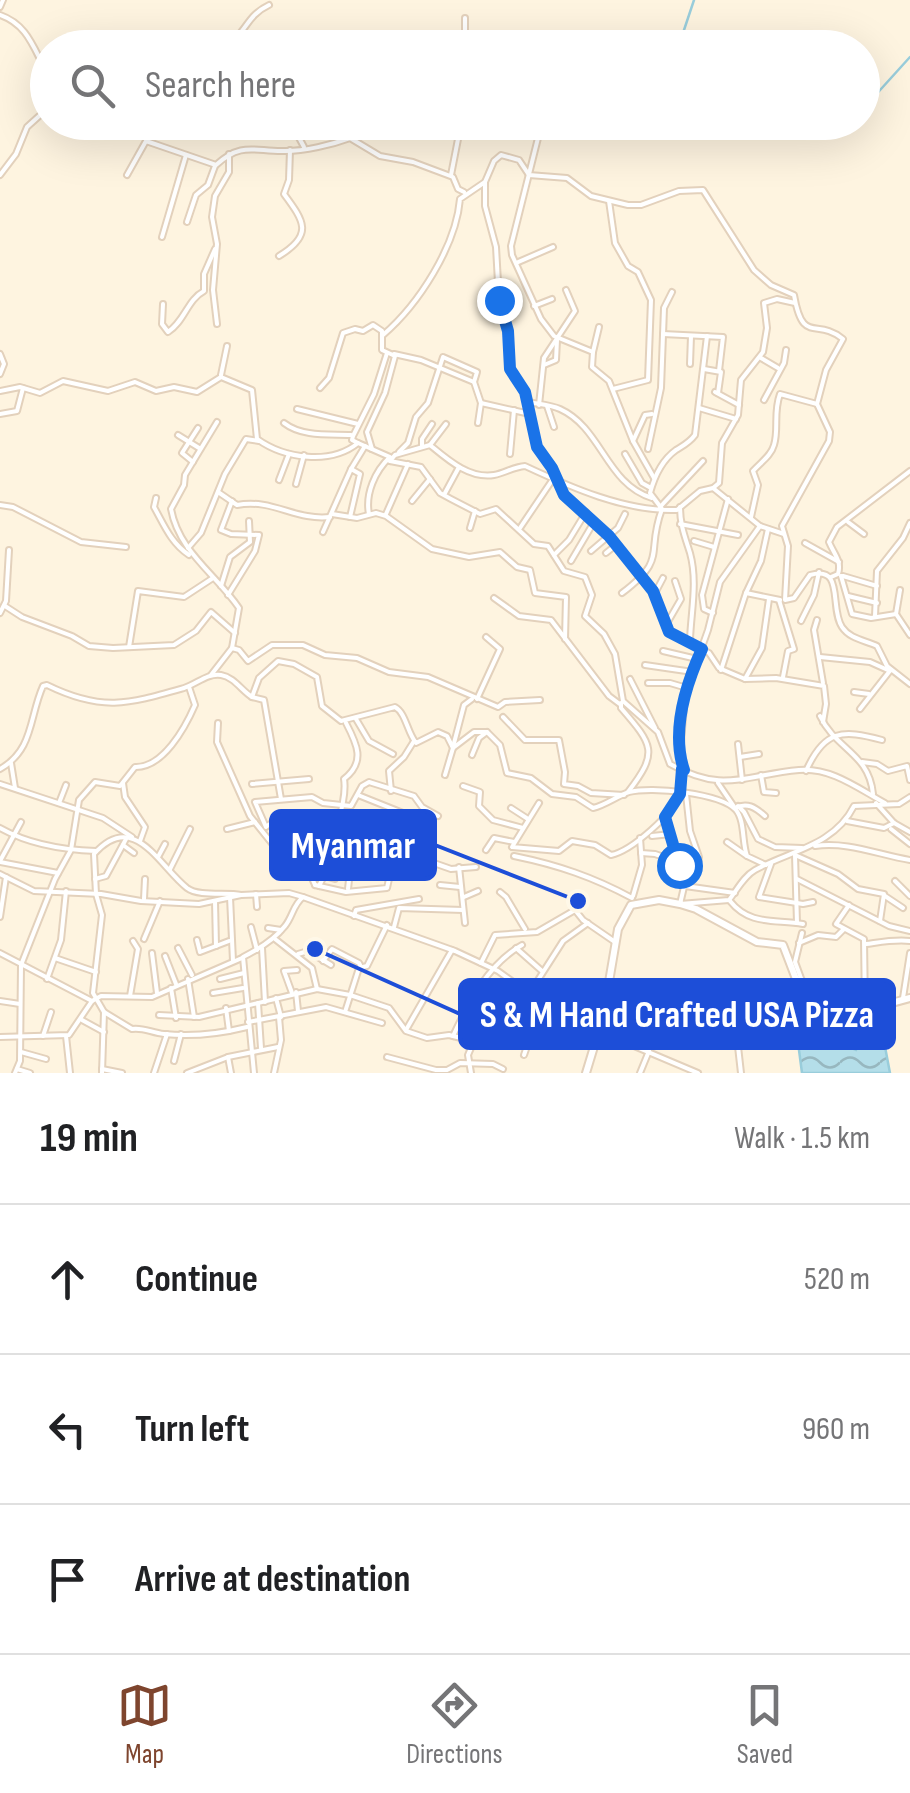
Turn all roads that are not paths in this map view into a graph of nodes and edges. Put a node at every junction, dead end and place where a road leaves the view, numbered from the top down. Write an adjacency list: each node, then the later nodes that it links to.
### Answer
1 (3, 0): 3 (street)
2 (269, 4): 6 (street)
3 (0, 7)
4 (0, 15): 8 (street)
5 (465, 18): 7 (street)
6 (245, 30)
7 (465, 30)
8 (30, 41)
9 (30, 123): 20 (street)
10 (300, 140): 15 (street)
11 (340, 140): 15 (street)
12 (353, 140): 23 (street)
13 (458, 140): 23 (street)
14 (538, 140): 22 (street)
15 (304, 147): 16 (street)
16 (290, 150): 17 (street); 31 (street)
17 (230, 152): 19 (street); 29 (street)
18 (186, 154): 19 (street); 21 (street); 28 (street)
19 (216, 165): 27 (street)
20 (0, 174)
21 (127, 174)
22 (531, 175): 24 (street); 26 (street); 32 (street)
23 (450, 176): 25 (street)
24 (484, 182): 25 (street); 71 (street)
25 (468, 191): 43 (street)
26 (609, 201): 36 (street); 39 (street)
27 (187, 222)
28 (162, 237)
29 (217, 244): 38 (street); 41 (street)
30 (553, 247): 32 (street)
31 (280, 256)
32 (516, 263): 40 (street)
33 (566, 290): 47 (street)
34 (672, 292): 37 (street)
35 (552, 300): 40 (street)
36 (652, 300): 37 (street); 66 (street)
37 (668, 300): 44 (street)
38 (163, 304)
39 (796, 304): 54 (street); 74 (street)
40 (534, 306): 47 (street)
41 (216, 324)
42 (599, 327): 50 (street)
43 (383, 334): 51 (street); 65 (street)
44 (664, 334): 45 (street); 82 (street)
45 (692, 336): 46 (street); 55 (street)
46 (706, 336): 58 (street); 60 (street)
47 (557, 340): 50 (street); 56 (street); 56 (street)
48 (227, 346): 62 (street)
49 (786, 350): 59 (street)
50 (593, 352): 66 (street)
51 (387, 353): 53 (street); 87 (street)
52 (0, 354): 61 (street)
53 (394, 354): 57 (street); 102 (street)
54 (760, 358): 59 (street); 75 (street)
55 (690, 364)
56 (543, 365): 73 (street)
57 (440, 368): 63 (street); 63 (street); 108 (street)
58 (704, 369): 60 (street); 77 (street)
59 (780, 370): 68 (street)
60 (719, 371): 75 (street)
61 (0, 374)
62 (221, 377): 64 (street); 95 (street)
63 (474, 382): 72 (street)
64 (23, 388): 67 (street); 80 (street)
65 (320, 388)
66 (613, 389): 96 (street)
67 (0, 391)
68 (768, 393): 69 (street); 70 (street)
69 (764, 400)
70 (777, 400): 74 (street); 139 (street)
71 (528, 402): 73 (street); 81 (street)
72 (481, 403): 79 (street); 85 (street)
73 (539, 404): 76 (street)
74 (816, 404): 153 (street)
75 (739, 405): 83 (street)
76 (547, 406): 91 (street); 126 (street)
77 (699, 408): 83 (street); 116 (street)
78 (297, 409): 87 (street)
79 (514, 410): 81 (street); 105 (street)
80 (0, 414)
81 (530, 414): 119 (street)
82 (654, 415): 96 (street); 103 (street)
83 (736, 419): 122 (street)
84 (217, 422): 101 (street)
85 (478, 422)
86 (284, 423): 93 (street)
87 (358, 424): 93 (street)
88 (432, 424): 99 (street)
89 (446, 424): 100 (street)
90 (198, 428): 94 (street)
91 (554, 428)
92 (178, 434): 94 (street)
93 (353, 436): 97 (street)
94 (189, 440): 101 (street); 110 (street)
95 (259, 441): 104 (street); 123 (street)
96 (634, 441): 116 (street)
97 (358, 443): 98 (street); 107 (street)
98 (365, 446): 102 (street); 113 (street)
99 (422, 446): 100 (street); 108 (street)
100 (430, 446): 112 (street)
101 (201, 449): 110 (street)
102 (372, 449): 108 (street)
103 (648, 449)
104 (289, 454): 107 (street); 118 (street)
105 (510, 454)
106 (625, 454): 121 (street)
107 (304, 455): 120 (street)
108 (393, 456): 111 (street); 135 (street)
109 (703, 461): 131 (street)
110 (193, 462): 162 (street)
111 (408, 464): 115 (street); 138 (street)
112 (459, 466): 117 (street); 124 (street)
113 (350, 470): 137 (street); 140 (street)
114 (910, 471): 143 (street)
115 (430, 478): 124 (street); 129 (street)
116 (654, 478): 121 (street)
117 (553, 479): 119 (street); 148 (street)
118 (279, 480)
119 (559, 482): 131 (street); 134 (street)
120 (296, 484)
121 (651, 488): 126 (street)
122 (713, 488): 127 (street); 132 (street)
123 (218, 492): 128 (street); 162 (street)
124 (444, 495): 133 (street)
125 (156, 498): 167 (street)
126 (652, 498): 131 (street)
127 (728, 499): 139 (street); 150 (street)
128 (232, 501): 137 (street); 152 (street)
129 (412, 502)
130 (0, 505): 161 (street)
131 (661, 508): 132 (street); 176 (street)
132 (680, 508): 145 (street)
133 (474, 511): 147 (street); 148 (street)
134 (586, 512): 142 (street); 168 (street)
135 (368, 514): 138 (street); 140 (street)
136 (625, 514): 156 (street)
137 (331, 516): 140 (street); 151 (street)
138 (386, 516): 201 (street)
139 (751, 517): 146 (street)
140 (350, 518)
141 (249, 521): 152 (street)
142 (595, 521): 156 (street); 169 (street)
143 (848, 521): 154 (street); 170 (street)
144 (910, 522): 155 (street)
145 (680, 524): 150 (street); 202 (street)
146 (760, 526): 149 (street); 192 (street)
147 (470, 528)
148 (520, 528): 168 (street)
149 (768, 529): 153 (street); 182 (street)
150 (720, 530): 157 (street); 163 (street)
151 (324, 532)
152 (251, 533): 178 (street); 183 (street)
153 (785, 534): 188 (street)
154 (864, 534)
155 (907, 535): 179 (street)
156 (609, 536): 160 (street); 165 (street)
157 (738, 536)
158 (694, 541): 163 (street)
159 (805, 544): 170 (street)
160 (616, 545): 166 (street); 176 (street)
161 (126, 547)
162 (188, 548): 167 (street)
163 (716, 548): 192 (street)
164 (9, 550): 190 (street)
165 (591, 550)
166 (606, 553)
167 (192, 555): 174 (street)
168 (554, 555): 227 (street)
169 (571, 561)
170 (839, 562): 172 (street)
171 (818, 572): 173 (street); 188 (street); 196 (street)
172 (840, 575): 173 (street); 179 (street); 185 (street)
173 (831, 577): 211 (street)
174 (213, 578): 178 (street); 203 (street)
175 (663, 578): 184 (street)
176 (641, 579): 181 (street); 184 (street)
177 (674, 581): 197 (street)
178 (221, 586): 183 (street)
179 (877, 586): 189 (street)
180 (900, 590): 193 (street)
181 (622, 593)
182 (746, 594): 187 (street); 210 (street)
183 (228, 595): 198 (street)
184 (654, 595): 197 (street)
185 (848, 596): 189 (street); 194 (street)
186 (494, 598): 201 (street)
187 (769, 599): 188 (street); 215 (street)
188 (782, 600): 216 (street)
189 (877, 602): 194 (street)
190 (5, 606): 191 (street); 203 (street)
191 (0, 613)
192 (713, 613): 205 (street)
193 (896, 614): 194 (street); 199 (street)
194 (875, 618)
195 (817, 620): 207 (street)
196 (801, 621)
197 (666, 625): 202 (street)
198 (235, 633): 203 (street); 204 (street)
199 (910, 634)
200 (486, 637): 225 (street)
201 (565, 639): 227 (street)
202 (690, 641): 205 (street)
203 (130, 647)
204 (232, 648): 213 (street); 225 (street)
205 (702, 649): 208 (street); 210 (street)
206 (664, 650): 208 (street)
207 (820, 657): 211 (street); 220 (street)
208 (697, 659): 212 (street)
209 (645, 665): 212 (street)
210 (721, 670): 215 (street)
211 (891, 670): 218 (street); 223 (street)
212 (692, 672): 221 (street)
213 (212, 675): 219 (street); 224 (street)
214 (630, 679): 234 (street)
215 (745, 679): 216 (street)
216 (782, 679): 220 (street)
217 (648, 683): 221 (street)
218 (910, 684)
219 (189, 686): 244 (street); 256 (street)
220 (824, 686): 235 (street)
221 (686, 688): 247 (street)
222 (854, 692): 223 (street)
223 (870, 694): 228 (street)
224 (252, 697): 231 (street); 255 (street)
225 (475, 699): 226 (street); 239 (street)
226 (540, 700)
227 (622, 703): 234 (street); 267 (street)
228 (860, 709)
229 (503, 716): 262 (street)
230 (356, 719): 231 (street); 237 (street); 240 (street)
231 (346, 722): 279 (street)
232 (218, 723): 292 (street)
233 (487, 732): 239 (street); 242 (street); 263 (street)
234 (658, 732): 247 (street)
235 (830, 736): 236 (street); 245 (street); 248 (street)
236 (882, 740)
237 (414, 741): 239 (street); 265 (street)
238 (738, 744): 243 (street)
239 (453, 748): 249 (street)
240 (392, 754)
241 (758, 754): 243 (street)
242 (472, 755)
243 (740, 757): 253 (street)
244 (11, 762): 246 (street); 264 (street)
245 (862, 762): 254 (street); 271 (street)
246 (0, 769)
247 (683, 769): 257 (street); 268 (street)
248 (806, 771): 250 (street); 271 (street)
249 (444, 775)
250 (762, 775): 253 (street); 266 (street)
251 (309, 779): 255 (street)
252 (546, 779): 263 (street)
253 (742, 780): 257 (street)
254 (910, 780)
255 (280, 781): 259 (street); 273 (street)
256 (123, 783): 281 (street); 305 (street)
257 (718, 783): 280 (street)
258 (0, 784): 264 (street)
259 (252, 784)
260 (66, 785): 274 (street)
261 (463, 786): 296 (street)
262 (575, 786): 267 (street); 270 (street)
263 (545, 787): 270 (street)
264 (16, 790): 274 (street)
265 (391, 791): 269 (street); 286 (street)
266 (776, 793)
267 (626, 794): 268 (street); 270 (street)
268 (683, 794): 280 (street); 288 (street); 335 (street)
269 (358, 796): 279 (street); 284 (street)
270 (572, 796)
271 (874, 797): 276 (street); 277 (street)
272 (910, 797): 278 (street)
273 (282, 799): 279 (street); 295 (street)
274 (59, 803): 281 (street)
275 (540, 803): 289 (street)
276 (877, 804): 277 (street); 290 (street); 293 (street)
277 (885, 804): 278 (street)
278 (899, 804): 283 (street)
279 (340, 807): 285 (street)
280 (736, 807): 287 (street); 311 (street); 322 (street)
281 (76, 808): 305 (street); 313 (street)
282 (511, 808): 289 (street)
283 (910, 810)
284 (408, 815)
285 (339, 816): 295 (street); 314 (street)
286 (438, 816)
287 (765, 816)
288 (665, 817): 301 (street); 304 (street)
289 (529, 819): 296 (street)
290 (845, 821): 293 (street); 311 (street)
291 (21, 822): 302 (street)
292 (255, 822): 295 (street); 298 (street)
293 (892, 826): 300 (street); 310 (street)
294 (0, 828): 302 (street)
295 (264, 828): 314 (street)
296 (523, 828): 307 (street)
297 (190, 829): 333 (street)
298 (226, 829)
299 (352, 831): 338 (street)
300 (910, 832)
301 (671, 834): 303 (street); 328 (street)
302 (12, 835): 313 (street); 326 (street)
303 (652, 836)
304 (640, 838): 307 (street); 319 (street)
305 (138, 840): 306 (street); 323 (street)
306 (125, 842): 316 (street); 317 (street); 341 (street)
307 (514, 842): 315 (street)
308 (726, 842): 322 (street)
309 (165, 844): 323 (street)
310 (910, 844)
311 (809, 847): 320 (street); 325 (street)
312 (362, 849): 324 (street)
313 (71, 850): 316 (street); 336 (street)
314 (310, 850): 344 (street)
315 (486, 850)
316 (97, 851): 341 (street)
317 (134, 852)
318 (385, 852): 324 (street)
319 (641, 853): 328 (street); 366 (street)
320 (795, 855): 329 (street); 340 (street); 357 (street)
321 (514, 856): 366 (street)
322 (747, 856): 329 (street)
323 (158, 857): 333 (street)
324 (363, 857): 349 (street)
325 (910, 860)
326 (0, 861): 336 (street)
327 (431, 862): 331 (street)
328 (678, 862): 335 (street)
329 (769, 865): 352 (street); 367 (street)
330 (342, 866): 338 (street)
331 (460, 867): 332 (street); 346 (street)
332 (476, 867)
333 (170, 869): 354 (street)
334 (391, 870): 349 (street)
335 (686, 872): 345 (street)
336 (58, 874): 347 (street)
337 (3, 876): 347 (street); 375 (street)
338 (325, 876): 344 (street)
339 (145, 879): 363 (street)
340 (797, 879): 367 (street); 370 (street)
341 (95, 880): 353 (street)
342 (895, 881): 358 (street)
343 (440, 884): 346 (street)
344 (317, 885): 349 (street); 359 (street)
345 (685, 886): 352 (street); 369 (street)
346 (460, 887): 361 (street)
347 (52, 891): 348 (street); 413 (street)
348 (66, 891): 353 (street); 409 (street)
349 (348, 891)
350 (478, 891): 361 (street)
351 (500, 892): 386 (street)
352 (734, 892): 362 (street)
353 (96, 894): 363 (street); 418 (street)
354 (241, 894): 355 (street); 356 (street)
355 (256, 894): 359 (street); 371 (street)
356 (230, 896): 365 (street); 392 (street)
357 (885, 896): 372 (street); 376 (street)
358 (910, 896)
359 (304, 897): 374 (street); 383 (street)
360 (419, 898): 374 (street)
361 (462, 898): 373 (street)
362 (729, 900): 367 (street); 369 (street)
363 (144, 901): 364 (street)
364 (160, 901): 365 (street); 389 (street)
365 (215, 901): 398 (street)
366 (631, 902): 369 (street); 394 (street)
367 (796, 902): 368 (street)
368 (813, 902)
369 (680, 904): 424 (street)
370 (848, 905): 376 (street); 384 (street)
371 (257, 907)
372 (903, 908)
373 (464, 910): 377 (street); 382 (street)
374 (354, 916): 379 (street)
375 (0, 917)
376 (880, 921): 385 (street)
377 (465, 923)
378 (588, 923): 386 (street); 394 (street); 419 (street)
379 (387, 925): 382 (street); 415 (street)
380 (252, 927): 401 (street)
381 (268, 928): 383 (street)
382 (394, 928): 402 (street)
383 (281, 930): 388 (street)
384 (844, 930): 395 (street); 397 (street)
385 (910, 930)
386 (526, 932): 412 (street)
387 (802, 933): 395 (street)
388 (273, 938): 401 (street); 406 (street)
389 (144, 939)
390 (197, 940): 398 (street)
391 (134, 941): 437 (street)
392 (230, 941): 398 (street); 410 (street)
393 (910, 941): 397 (street)
394 (616, 942): 432 (street)
395 (799, 942): 424 (street)
396 (522, 945): 400 (street)
397 (864, 945): 446 (street)
398 (216, 946)
399 (178, 948): 421 (street)
400 (516, 948): 417 (street); 419 (street)
401 (260, 949): 408 (street); 442 (street)
402 (452, 950): 412 (street); 462 (street)
403 (910, 953): 439 (street)
404 (0, 954): 413 (street)
405 (152, 954): 435 (street)
406 (298, 954): 411 (street); 429 (street)
407 (164, 956): 426 (street)
408 (243, 957): 410 (street); 420 (street)
409 (54, 958): 418 (street); 422 (street)
410 (232, 961): 421 (street)
411 (324, 961): 414 (street); 415 (street)
412 (481, 963): 417 (street)
413 (20, 965): 422 (street); 443 (street)
414 (331, 965)
415 (361, 967): 436 (street)
416 (296, 970): 430 (street)
417 (494, 970): 428 (street); 471 (street)
418 (96, 972): 440 (street)
419 (543, 972): 434 (street)
420 (244, 973): 423 (street); 427 (street)
421 (190, 978): 426 (street); 452 (street)
422 (47, 979): 440 (street)
423 (220, 979)
424 (803, 983): 446 (street)
425 (663, 984): 473 (street); 479 (street); 507 (street)
426 (173, 986): 435 (street); 454 (street)
427 (244, 988): 433 (street); 444 (street)
428 (520, 988): 434 (street); 458 (street)
429 (317, 989): 430 (street); 436 (street)
430 (294, 992): 438 (street); 447 (street)
431 (582, 992): 432 (street)
432 (608, 992): 465 (street)
433 (212, 993)
434 (530, 993): 461 (street)
435 (157, 994): 437 (street)
436 (350, 994): 450 (street); 462 (street)
437 (130, 996): 440 (street)
438 (276, 998): 442 (street); 453 (street)
439 (906, 998): 446 (street)
440 (94, 1000): 449 (street); 455 (street)
441 (0, 1001): 443 (street)
442 (262, 1002): 444 (street); 456 (street)
443 (20, 1004): 468 (street)
444 (247, 1005): 445 (street); 459 (street)
445 (226, 1008): 452 (street); 463 (street)
446 (866, 1010)
447 (298, 1011): 450 (street); 453 (street)
448 (50, 1012): 469 (street)
449 (104, 1012): 464 (street); 466 (street)
450 (345, 1012): 457 (street)
451 (159, 1015): 454 (street)
452 (194, 1017): 454 (street)
453 (280, 1017): 456 (street); 476 (street)
454 (176, 1018)
455 (82, 1020): 464 (street); 470 (street)
456 (261, 1022): 459 (street); 477 (street)
457 (382, 1023)
458 (494, 1023): 460 (street); 474 (street); 475 (street)
459 (248, 1024): 463 (street); 478 (street)
460 (534, 1026): 461 (street); 481 (street)
461 (576, 1028): 465 (street)
462 (406, 1030): 471 (street)
463 (229, 1031): 467 (street)
464 (104, 1032): 492 (street)
465 (599, 1032): 473 (street); 504 (street)
466 (166, 1034): 467 (street); 496 (street)
467 (181, 1034): 485 (street)
468 (21, 1035): 469 (street); 472 (street); 480 (street)
469 (43, 1036): 470 (street)
470 (66, 1036): 494 (street)
471 (453, 1036): 474 (street)
472 (0, 1037)
473 (615, 1038): 479 (street)
474 (473, 1041): 487 (street)
475 (492, 1042)
476 (278, 1048): 477 (street); 501 (street)
477 (261, 1049): 478 (street)
478 (250, 1050): 482 (street); 500 (street)
479 (647, 1050): 505 (street); 506 (street)
480 (20, 1052): 484 (street); 491 (street)
481 (524, 1055)
482 (228, 1057): 488 (street); 499 (street)
483 (387, 1057): 486 (street)
484 (46, 1059)
485 (174, 1061)
486 (405, 1062): 490 (street); 502 (street)
487 (469, 1064): 489 (street); 490 (street); 503 (street)
488 (202, 1066): 497 (street); 498 (street)
489 (503, 1069)
490 (423, 1070)
491 (16, 1071): 493 (street)
492 (102, 1071): 495 (street)
493 (30, 1073)
494 (70, 1073)
495 (122, 1073)
496 (154, 1073)
497 (187, 1073)
498 (204, 1073)
499 (231, 1073)
500 (254, 1073)
501 (274, 1073)
502 (402, 1073)
503 (471, 1073)
504 (586, 1073)
505 (640, 1073)
506 (698, 1073)
507 (741, 1073)

